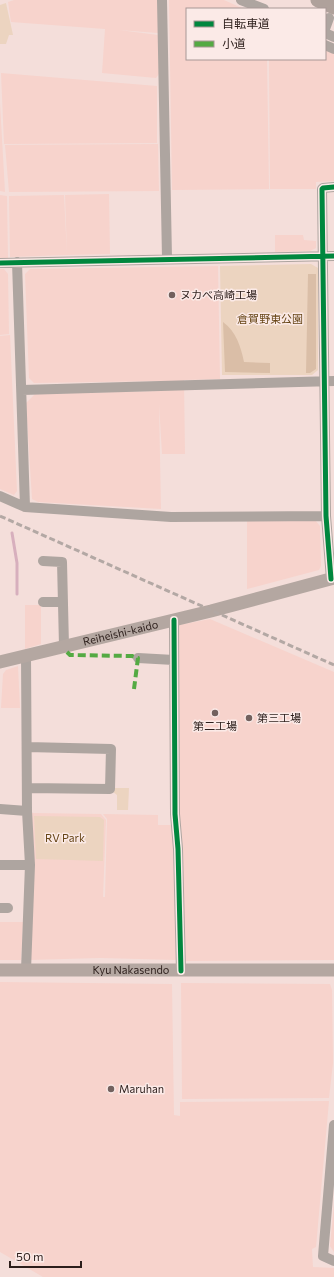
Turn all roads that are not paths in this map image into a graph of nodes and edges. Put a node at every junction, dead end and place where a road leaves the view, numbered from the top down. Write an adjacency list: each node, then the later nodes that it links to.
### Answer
1 (162, 0): 10 (street)
2 (241, 0): 4 (street)
3 (318, 0): 5 (highway)
4 (261, 8)
5 (332, 12): 6 (street)
6 (326, 27)
7 (334, 187): 8 (street)
8 (322, 256): 9 (street); 10 (street); 13 (street)
9 (334, 256)
10 (167, 258): 11 (street)
11 (17, 262): 12 (street); 14 (street)
12 (0, 263)
13 (329, 382): 14 (street); 15 (street)
14 (22, 390): 17 (street)
15 (330, 464): 18 (street)
16 (0, 496): 17 (street)
17 (25, 507): 18 (street)
18 (326, 516): 20 (street)
19 (43, 561): 22 (street)
20 (332, 579): 23 (main road, Reiheishi-kaido)
21 (43, 602): 22 (street)
22 (63, 602): 24 (street)
23 (174, 620): 24 (main road, Reiheishi-kaido); 27 (street)
24 (64, 646): 25 (main road, Reiheishi-kaido)
25 (26, 655): 28 (main road, Reiheishi-kaido); 29 (street)
26 (138, 658): 27 (street)
27 (174, 660): 38 (street)
28 (0, 662)
29 (27, 747): 30 (street); 30 (street)
30 (27, 788): 32 (street)
31 (0, 809): 32 (street)
32 (27, 811): 34 (street)
33 (0, 865): 34 (street)
34 (30, 865): 36 (street)
35 (0, 970): 36 (main road, Kyu Nakasendo)
36 (26, 970): 38 (main road, Kyu Nakasendo)
37 (334, 970): 38 (main road, Kyu Nakasendo)
38 (181, 972)
39 (334, 1126): 40 (street)
40 (332, 1174): 41 (street)
41 (334, 1261)

